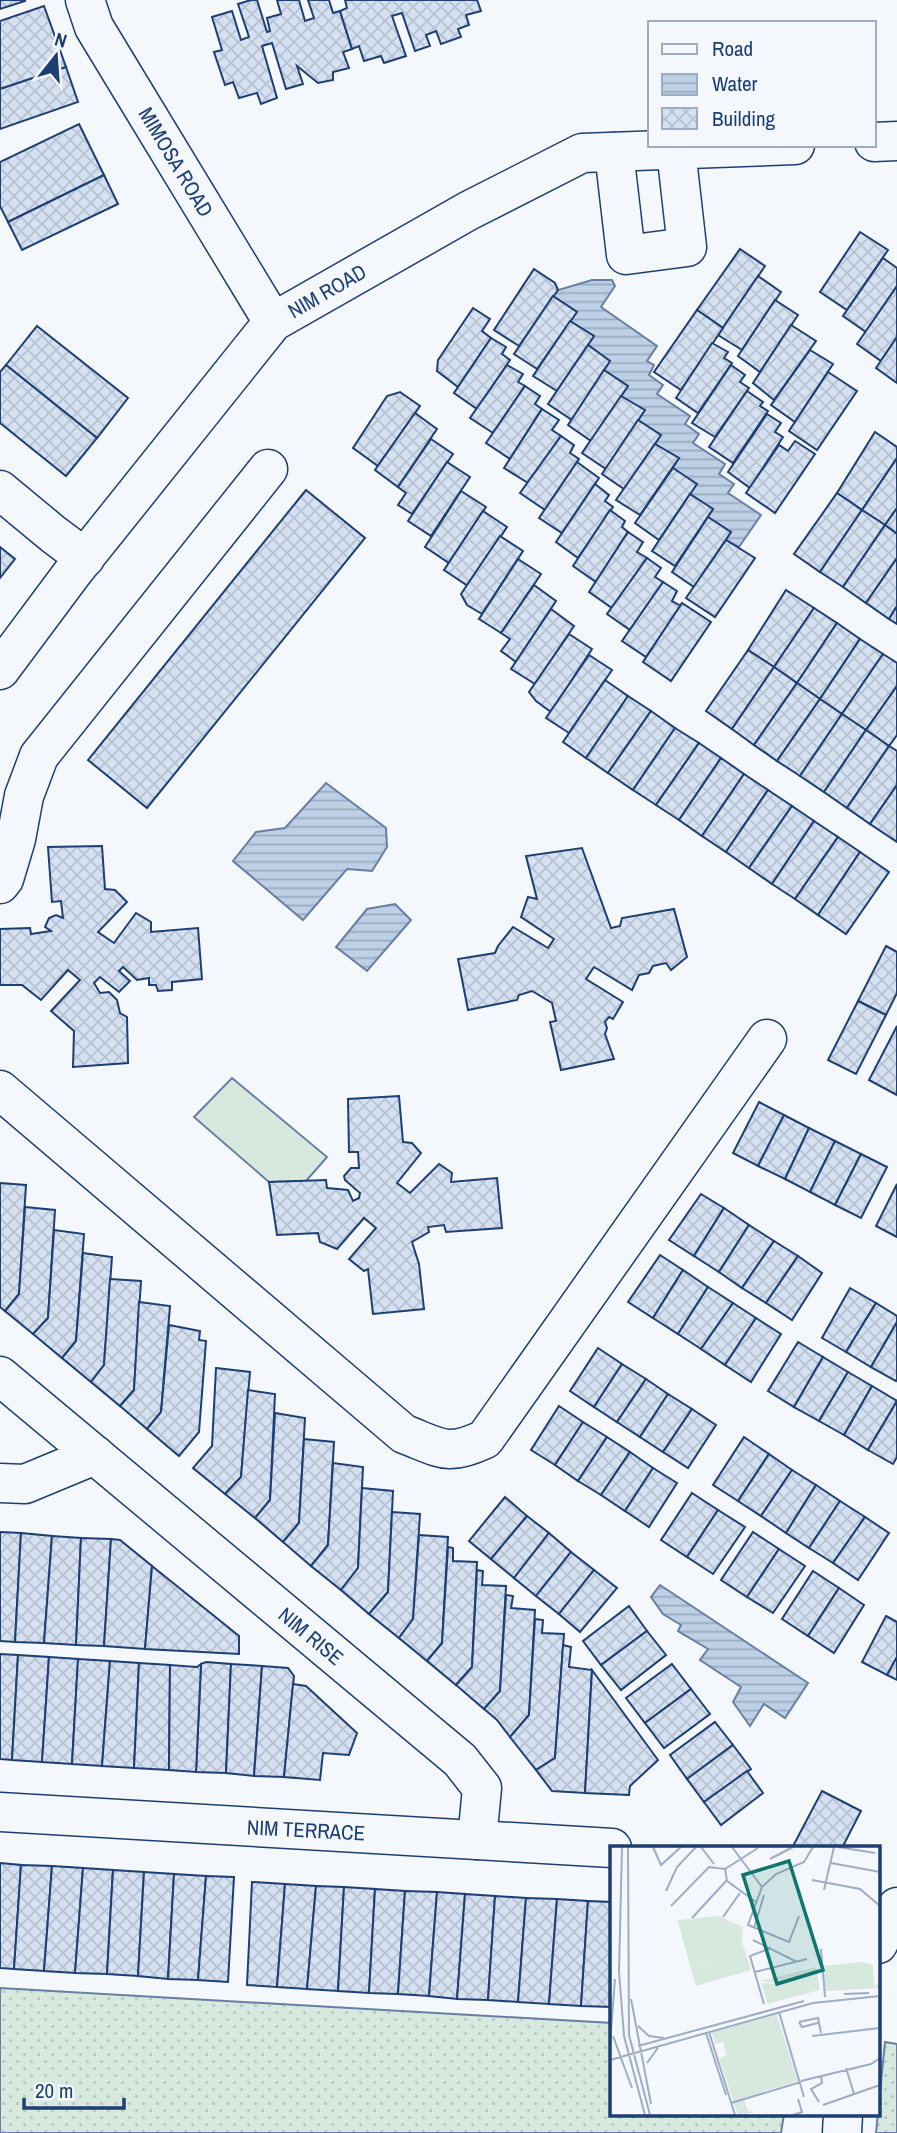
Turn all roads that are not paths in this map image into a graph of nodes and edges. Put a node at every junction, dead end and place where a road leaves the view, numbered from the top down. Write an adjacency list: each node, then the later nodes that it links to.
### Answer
1 (89, 1): 7 (street, MIMOSA ROAD)
2 (897, 141): 3 (street)
3 (876, 142)
4 (747, 147): 5 (street, NIM ROAD)
5 (676, 150): 6 (street, NIM ROAD); 6 (street)
6 (614, 152): 7 (street, NIM ROAD)
7 (273, 322): 10 (street, NIM ROAD)
8 (268, 469): 12 (street)
9 (0, 490): 10 (street)
10 (85, 558): 11 (street, NIM ROAD)
11 (0, 670)
12 (0, 884)
13 (766, 1039): 14 (street)
14 (0, 1090)
15 (0, 1376): 16 (street, NIM RISE)
16 (95, 1455): 17 (street); 19 (street, NIM RISE)
17 (0, 1483)
18 (0, 1812): 19 (street, NIM TERRACE)
19 (477, 1840): 20 (street, NIM TERRACE)
20 (610, 1848)
21 (897, 1907): 22 (street)
22 (880, 1940)

